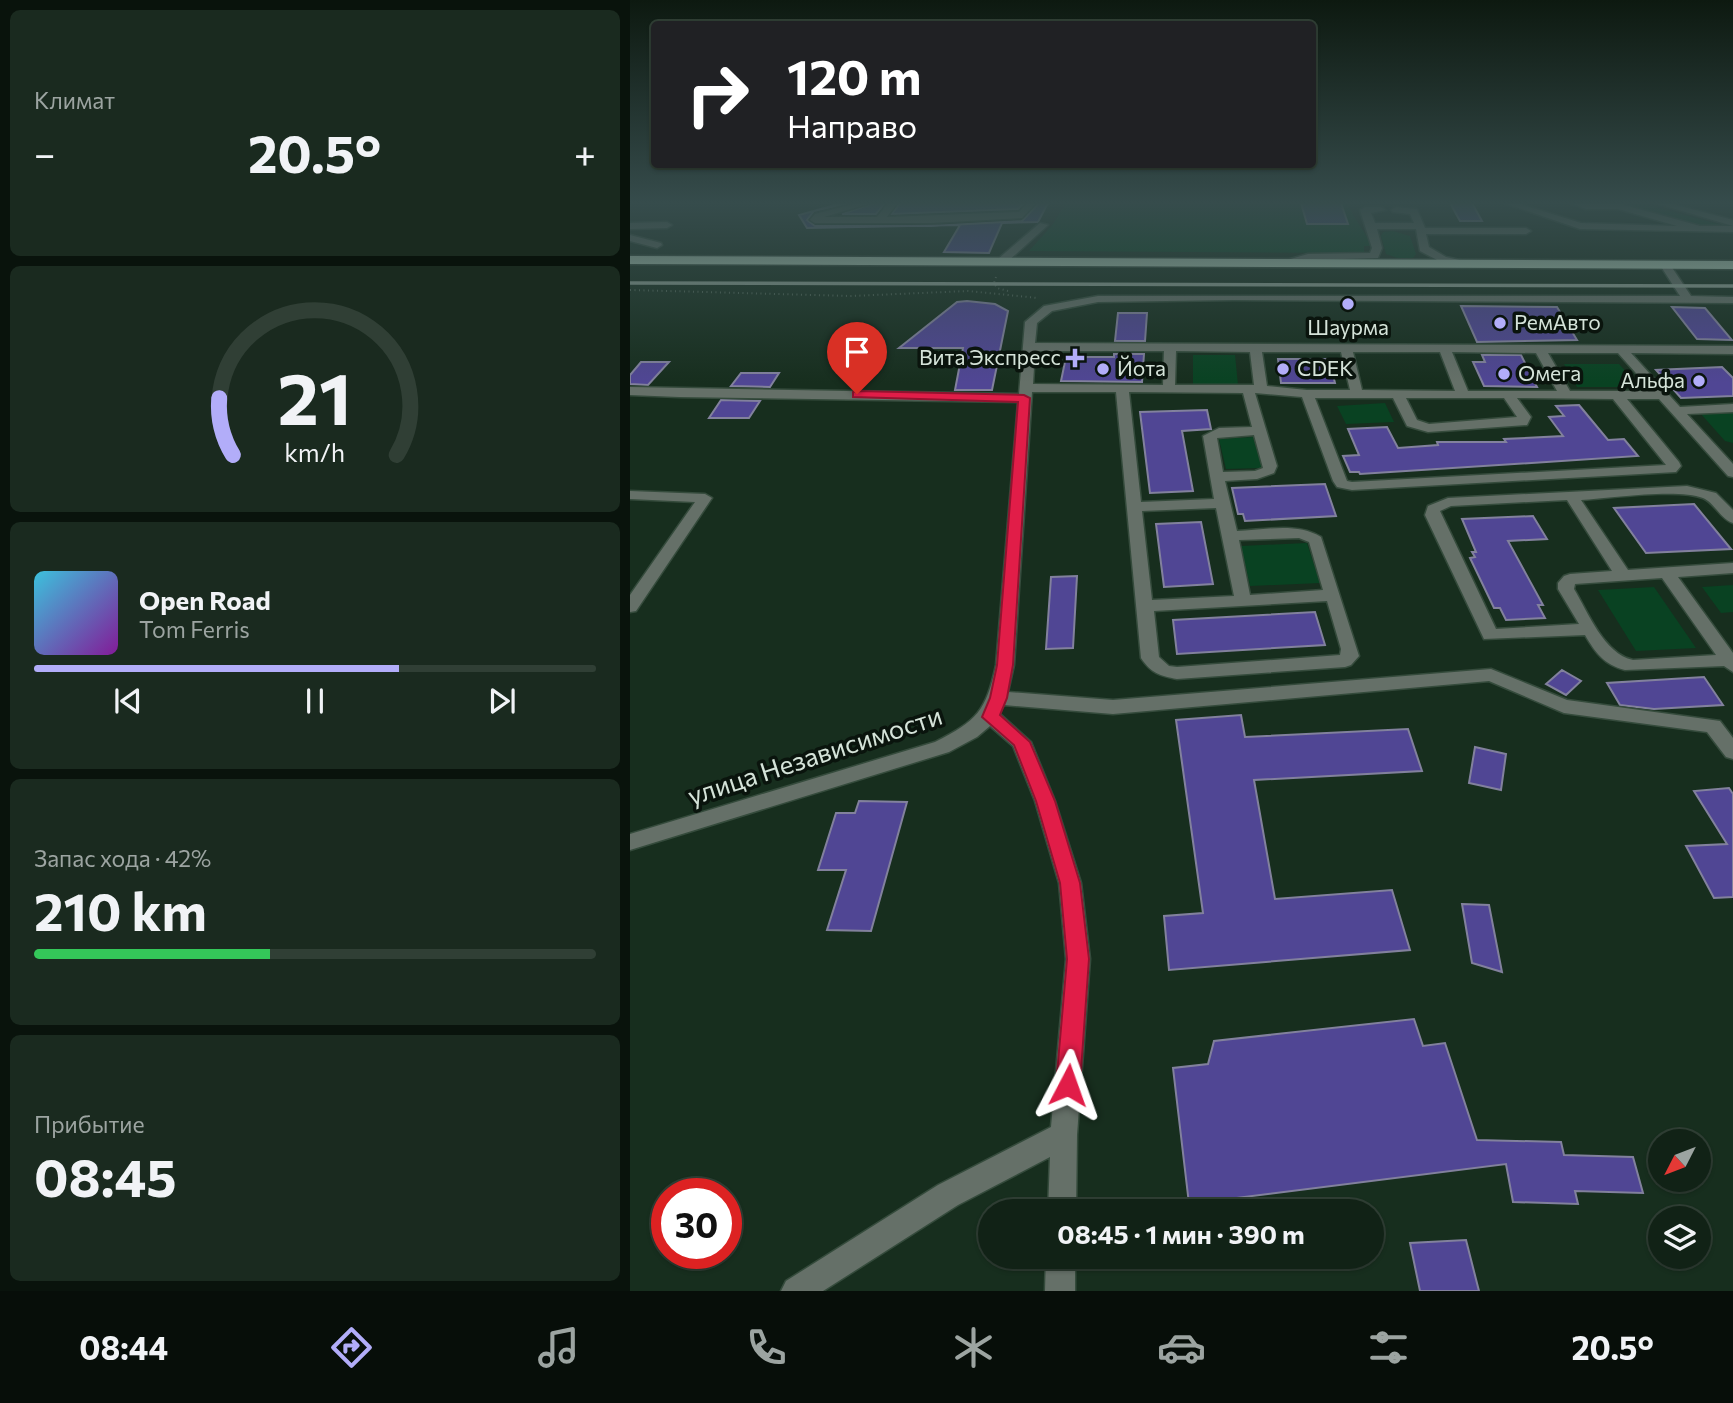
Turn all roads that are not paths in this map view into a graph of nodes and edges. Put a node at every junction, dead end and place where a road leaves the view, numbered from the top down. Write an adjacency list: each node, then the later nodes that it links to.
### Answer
1 (780, 263): 6 (highway)
2 (1004, 263): 6 (street)
3 (1230, 263): 6 (highway)
4 (1470, 263): 7 (highway)
5 (1733, 265): 7 (highway)
6 (999, 268)
7 (1667, 268): 8 (highway); 9 (highway); 10 (street)
8 (630, 269)
9 (1733, 272)
10 (1688, 299): 11 (street); 12 (street)
11 (1733, 300)
12 (1028, 347): 13 (street); 24 (street)
13 (1170, 348): 14 (street); 21 (street)
14 (1256, 348): 15 (street); 22 (street)
15 (1346, 348): 16 (street); 26 (street)
16 (1445, 349): 17 (street); 28 (street)
17 (1540, 349): 18 (street); 30 (street)
18 (1622, 349): 19 (street); 32 (street)
19 (1733, 350)
20 (1122, 388): 21 (street); 24 (street); 43 (street)
21 (1169, 389): 22 (street)
22 (1254, 389): 25 (street); 35 (street)
23 (630, 391): 24 (street)
24 (1025, 393): 55 (street)
25 (1307, 394): 26 (street); 31 (street)
26 (1357, 394): 27 (street)
27 (1397, 394): 28 (street); 29 (street)
28 (1463, 394): 29 (street)
29 (1508, 395): 30 (street)
30 (1566, 395): 31 (street)
31 (1617, 395): 32 (street)
32 (1663, 395): 34 (street)
33 (1733, 408): 34 (street)
34 (1677, 411): 36 (street)
35 (1260, 430): 39 (street); 39 (street)
36 (1717, 455): 37 (street); 38 (street)
37 (1733, 456)
38 (1733, 473)
39 (1217, 477): 42 (street)
40 (630, 495): 52 (street)
41 (1570, 496): 44 (street); 48 (street); 53 (street)
42 (1223, 503): 43 (street); 45 (street)
43 (1135, 508): 51 (street)
44 (1733, 518)
45 (1230, 536): 49 (street); 50 (street)
46 (1733, 568): 47 (street)
47 (1666, 572): 48 (street); 54 (street)
48 (1622, 574): 53 (street)
49 (1333, 595): 50 (street); 51 (street)
50 (1243, 600): 51 (street)
51 (1145, 606)
52 (630, 607)
53 (1590, 629): 54 (street)
54 (1731, 663)
55 (995, 707): 56 (street); 57 (street, улица Независимости); 58 (street)
56 (1733, 752)
57 (630, 842)
58 (1064, 1135): 59 (street); 61 (street)
59 (1062, 1199)
60 (1061, 1269): 62 (street)
61 (796, 1291)
62 (1060, 1291)

